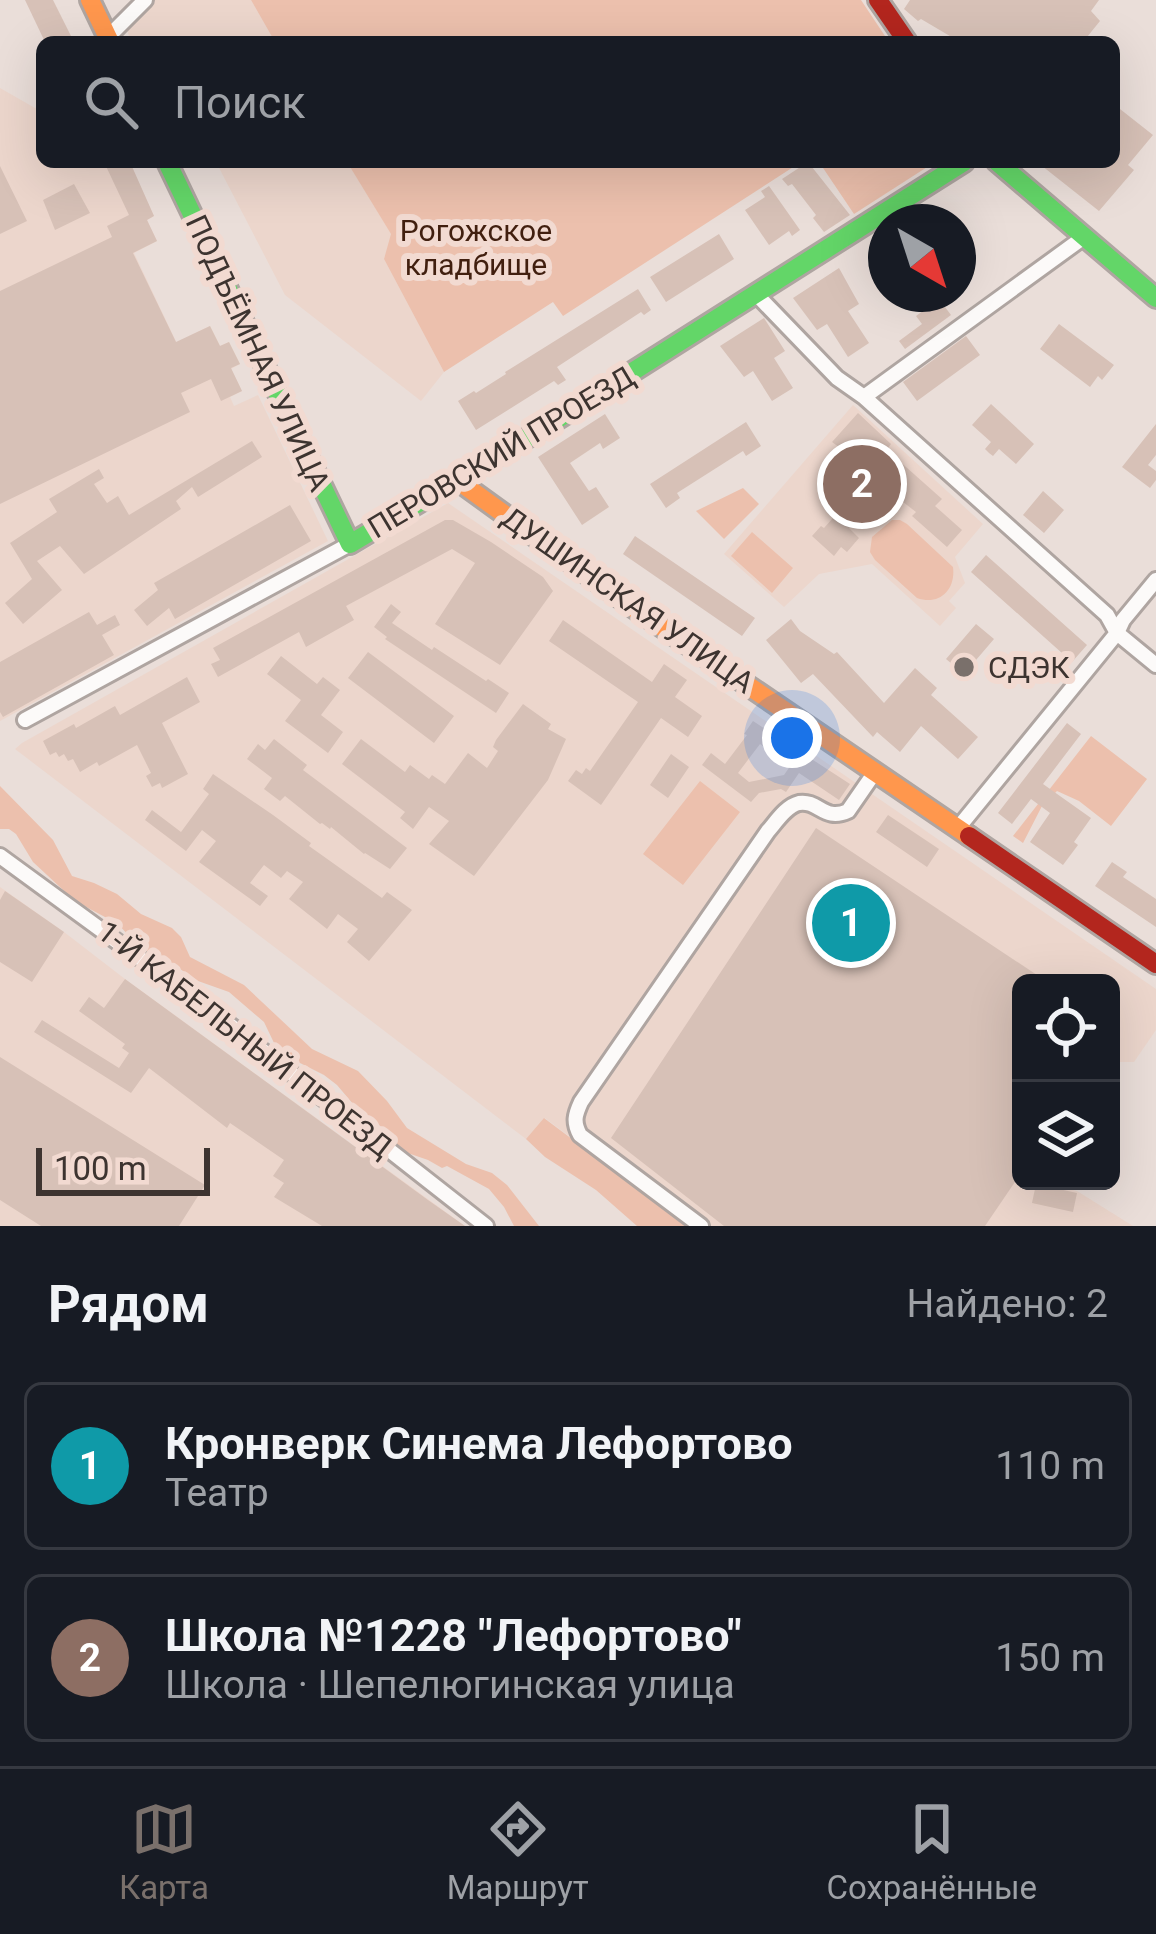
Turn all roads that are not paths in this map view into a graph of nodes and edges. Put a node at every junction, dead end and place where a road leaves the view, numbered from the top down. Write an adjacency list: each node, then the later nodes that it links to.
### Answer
1 (90, 0): 4 (street)
2 (145, 0): 5 (street)
3 (878, 0): 6 (street)
4 (107, 36)
5 (113, 36)
6 (903, 36)
7 (170, 168): 15 (street, ПОДЪЁМНАЯ УЛИЦА)
8 (955, 168): 11 (street, ПЕРОВСКИЙ ПРОЕЗД)
9 (1004, 168): 10 (street)
10 (1084, 237): 12 (street); 13 (street)
11 (756, 294): 13 (street); 14 (street, ПЕРОВСКИЙ ПРОЕЗД)
12 (1156, 298)
13 (863, 397): 17 (street)
14 (457, 480): 15 (street, ПЕРОВСКИЙ ПРОЕЗД); 20 (street, ДУШИНСКАЯ УЛИЦА)
15 (350, 544): 19 (street, ПЕРОВСКИЙ ПРОЕЗД)
16 (1156, 580): 17 (street)
17 (1117, 633): 18 (street); 21 (street)
18 (1156, 665)
19 (25, 720)
20 (875, 772): 21 (street, ДУШИНСКАЯ УЛИЦА); 25 (street)
21 (958, 828): 23 (street, ДУШИНСКАЯ УЛИЦА)
22 (0, 856): 24 (street, 1-Й КАБЕЛЬНЫЙ ПРОЕЗД)
23 (1156, 964)
24 (486, 1226)
25 (701, 1226)

